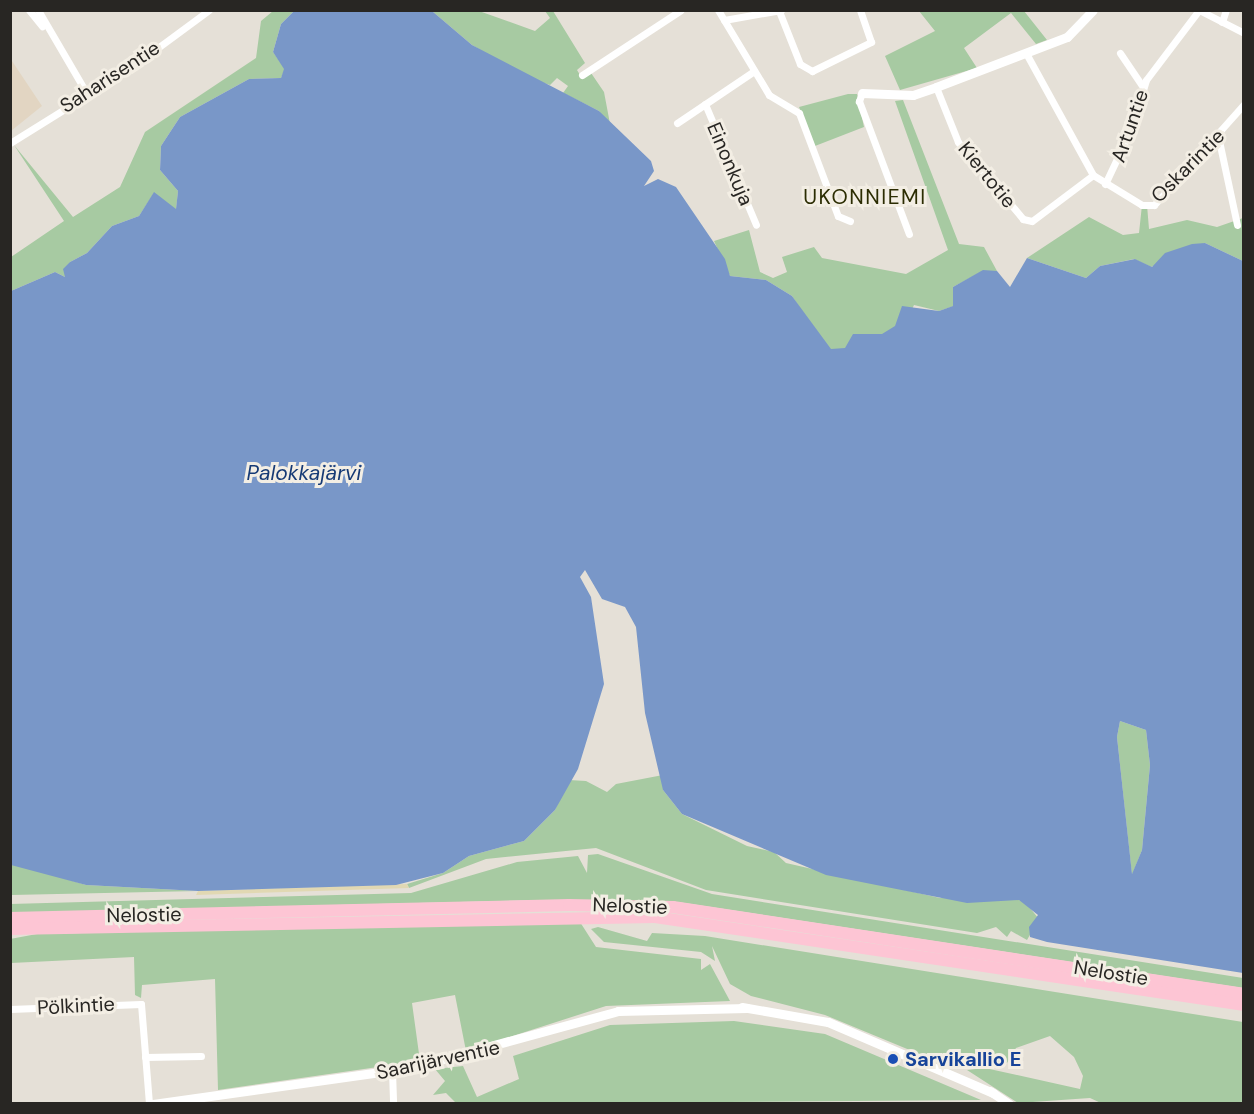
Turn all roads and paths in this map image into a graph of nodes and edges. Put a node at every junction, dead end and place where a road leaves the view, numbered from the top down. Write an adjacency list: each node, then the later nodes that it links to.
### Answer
1 (28, 10): 13 (street)
2 (38, 10): 13 (street)
3 (209, 10): 21 (street, Saharisentie)
4 (681, 10): 18 (street)
5 (718, 10): 11 (street)
6 (860, 10): 10 (street)
7 (1093, 10): 15 (main road)
8 (1199, 10): 12 (street); 20 (street, Artuntie)
9 (1226, 10): 12 (street)
10 (780, 11): 11 (street)
11 (724, 20): 17 (street)
12 (1222, 22): 14 (street)
13 (42, 26): 21 (street)
14 (1244, 33)
15 (1026, 53): 19 (main road); 29 (street)
16 (1120, 53): 20 (street)
17 (754, 71): 23 (street); 31 (street)
18 (582, 75)
19 (936, 87): 22 (main road); 29 (street, Kiertotie)
20 (1143, 87): 30 (street, Artuntie)
21 (86, 92): 28 (street, Saharisentie)
22 (862, 93): 34 (street)
23 (705, 104): 26 (street); 32 (street, Einonkuja)
24 (1244, 104): 25 (street, Oskarintie)
25 (1242, 114): 27 (street, Oskarintie)
26 (677, 123)
27 (1218, 136): 30 (street, Oskarintie); 33 (street)
28 (10, 143)
29 (1093, 175): 30 (street, Oskarintie)
30 (1105, 184)
31 (850, 221)
32 (756, 225)
33 (1238, 225)
34 (909, 234)
35 (10, 918): 37 (highway, Nelostie)
36 (10, 929): 38 (highway, Nelostie)
37 (1244, 994)
38 (1244, 1005)
39 (10, 1009): 41 (street, Pölkintie)
40 (201, 1056): 41 (street)
41 (146, 1057): 43 (street)
42 (392, 1071): 43 (main road, Saarijärventie); 44 (street); 45 (main road, Saarijärventie)
43 (151, 1104)
44 (393, 1104)
45 (1009, 1104)

